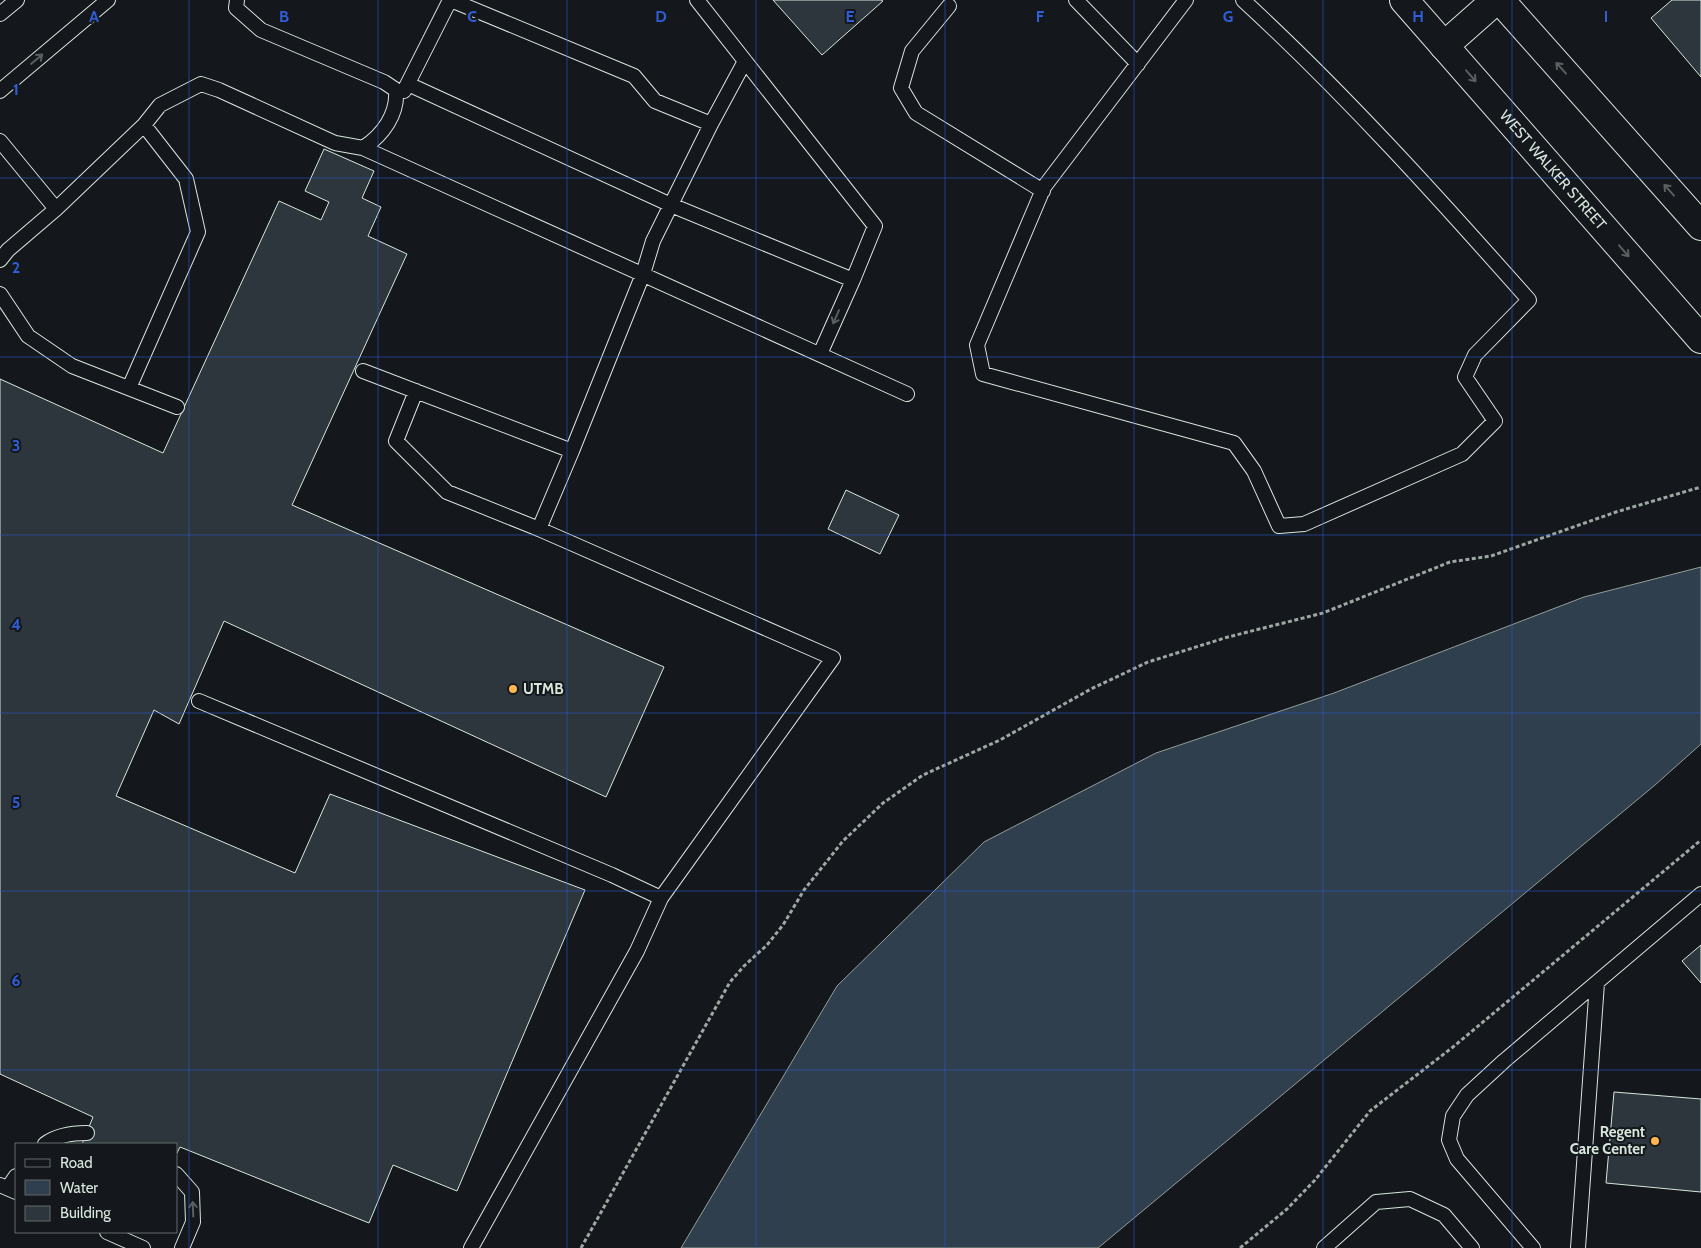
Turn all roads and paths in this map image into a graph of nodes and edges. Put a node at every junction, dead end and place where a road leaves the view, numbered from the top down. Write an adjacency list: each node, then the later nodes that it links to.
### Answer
1 (17, 0): 13 (lane)
2 (108, 0): 18 (lane, one-way to 2)
3 (237, 0): 19 (lane)
4 (450, 0): 17 (lane); 20 (lane)
5 (1076, 0): 16 (lane)
6 (1186, 0): 16 (lane)
7 (1243, 0): 24 (lane)
8 (1404, 0): 14 (street, WEST WALKER STREET)
9 (1496, 0): 14 (street)
10 (1500, 0): 27 (street, one-way to 10)
11 (696, 1): 15 (lane)
12 (949, 6): 24 (lane)
13 (0, 14)
14 (1444, 46): 32 (street, WEST WALKER STREET, one-way to 32)
15 (745, 60): 20 (lane); 30 (lane)
16 (1138, 64): 24 (lane)
17 (408, 84): 19 (lane); 25 (lane)
18 (0, 90)
19 (397, 105): 23 (lane)
20 (711, 124): 25 (lane)
21 (144, 125): 23 (lane); 26 (lane); 35 (lane)
22 (0, 141): 26 (lane)
23 (363, 148): 29 (lane)
24 (1042, 191)
25 (671, 206): 29 (lane); 30 (lane)
26 (56, 209): 28 (lane)
27 (1701, 226)
28 (0, 260)
29 (643, 274): 33 (lane); 39 (lane)
30 (853, 280): 33 (lane, one-way to 33)
31 (0, 294): 35 (lane)
32 (1701, 339)
33 (820, 354): 37 (lane)
34 (363, 371): 36 (lane)
35 (129, 388): 38 (lane)
36 (416, 391): 39 (lane); 41 (lane)
37 (907, 394)
38 (177, 407)
39 (572, 451): 41 (lane)
40 (1701, 487): 56 (path)
41 (539, 529): 45 (lane)
42 (199, 701): 45 (lane)
43 (1701, 840): 57 (path)
44 (1701, 894): 46 (lane)
45 (661, 898): 55 (lane)
46 (1597, 983): 60 (lane); 61 (lane)
47 (87, 1133): 48 (lane)
48 (46, 1143)
49 (178, 1176): 54 (lane, one-way to 49)
50 (15, 1178): 51 (lane)
51 (8, 1188)
52 (108, 1233): 53 (lane)
53 (144, 1248)
54 (182, 1248)
55 (472, 1248)
56 (580, 1248)
57 (1240, 1248)
58 (1324, 1248): 59 (lane)
59 (1472, 1248)
60 (1533, 1248)
61 (1578, 1248)

